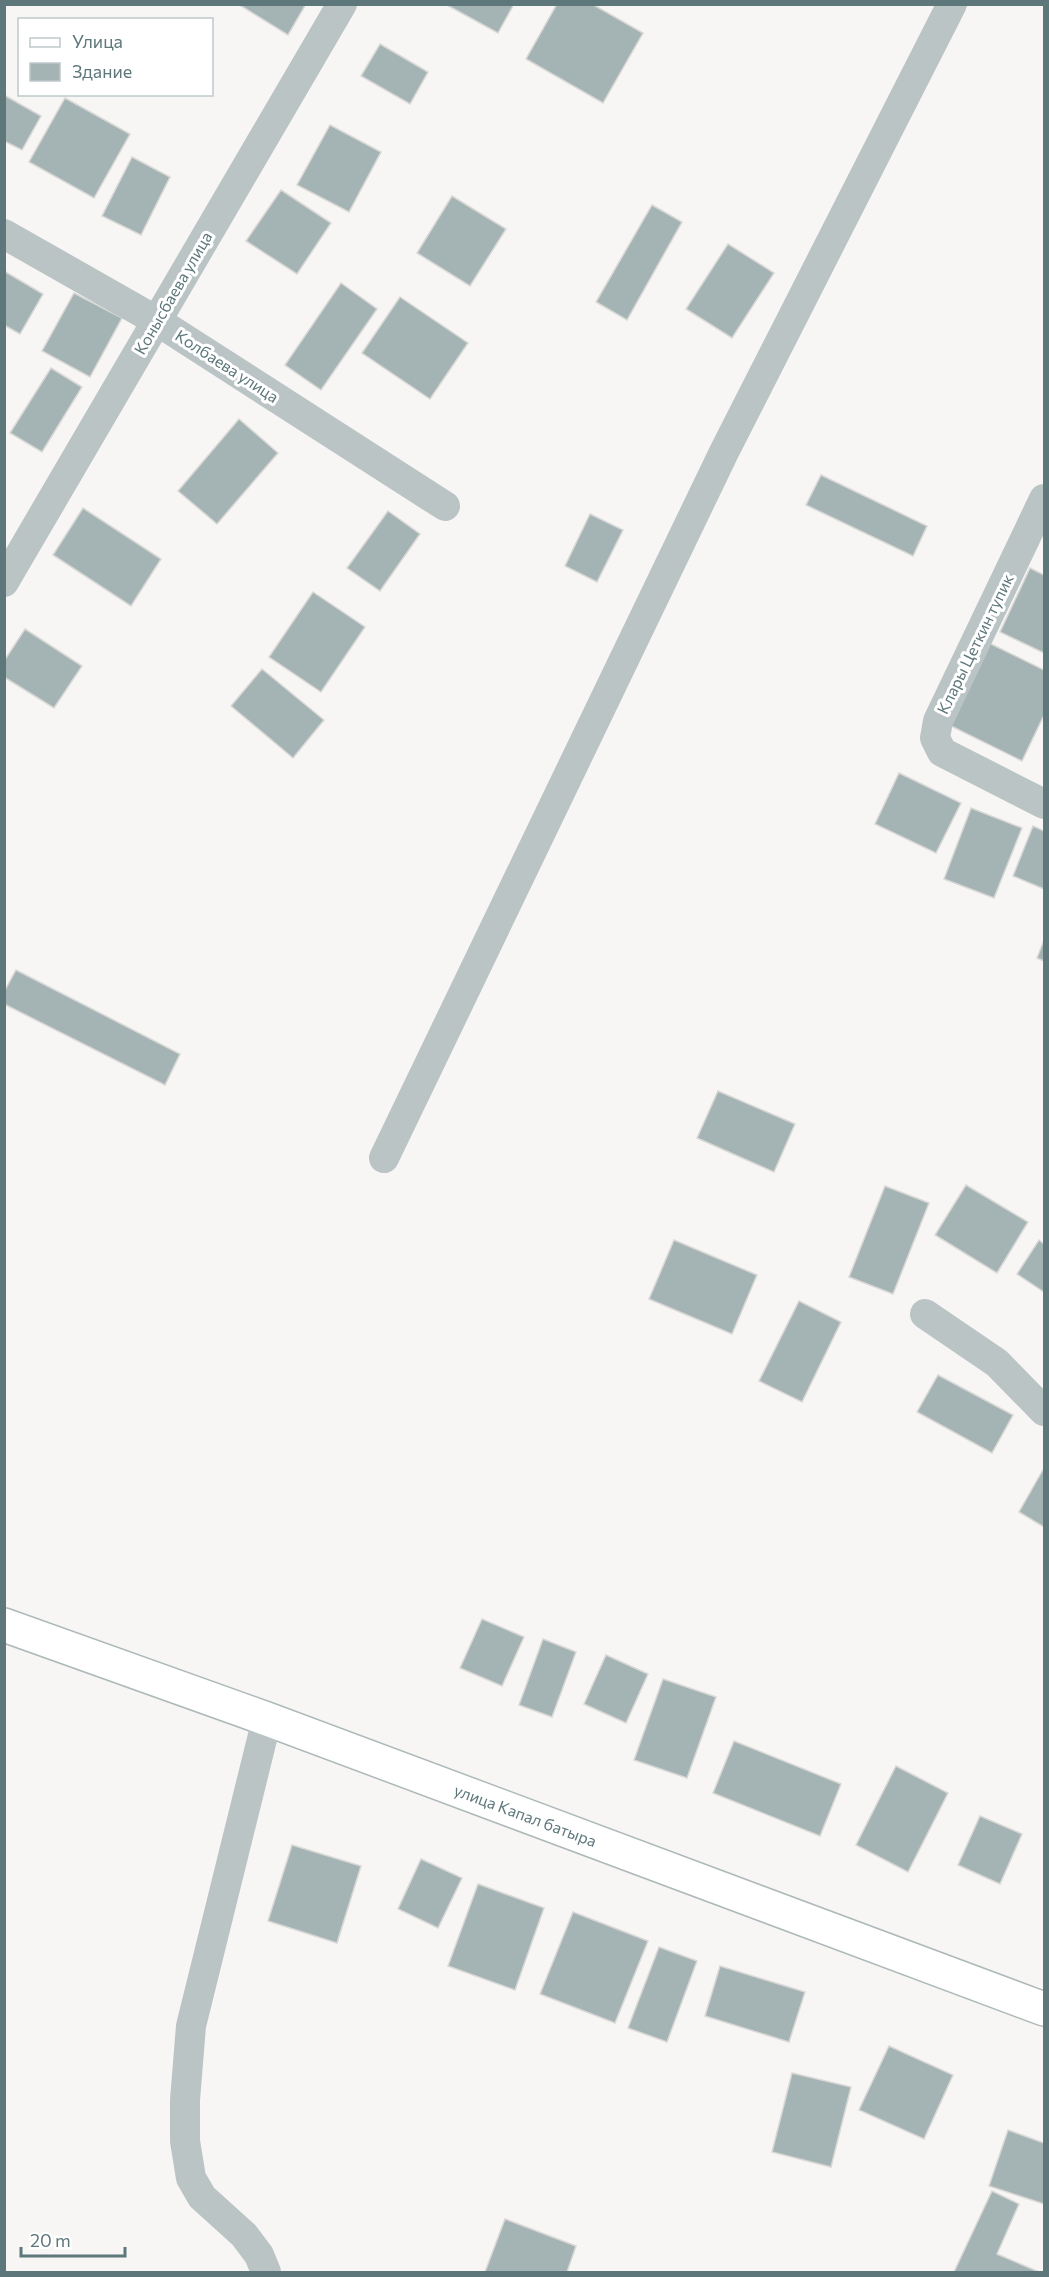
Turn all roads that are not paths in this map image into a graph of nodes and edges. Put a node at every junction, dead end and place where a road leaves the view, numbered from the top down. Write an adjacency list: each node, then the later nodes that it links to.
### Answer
1 (342, 4): 4 (street, Конысбаева улица)
2 (952, 4): 9 (street)
3 (4, 234): 4 (street, Колбаева улица)
4 (157, 321): 6 (street, Колбаева улица); 7 (street, Конысбаева улица)
5 (1044, 499): 8 (street, Клары Цеткин тупик)
6 (446, 506)
7 (4, 582)
8 (1044, 804)
9 (384, 1158)
10 (925, 1314): 11 (street)
11 (1044, 1411)
12 (4, 1625): 13 (main road, улица Капал батыра)
13 (267, 1719): 14 (main road, улица Капал батыра); 15 (street)
14 (1044, 2009)
15 (266, 2272)

